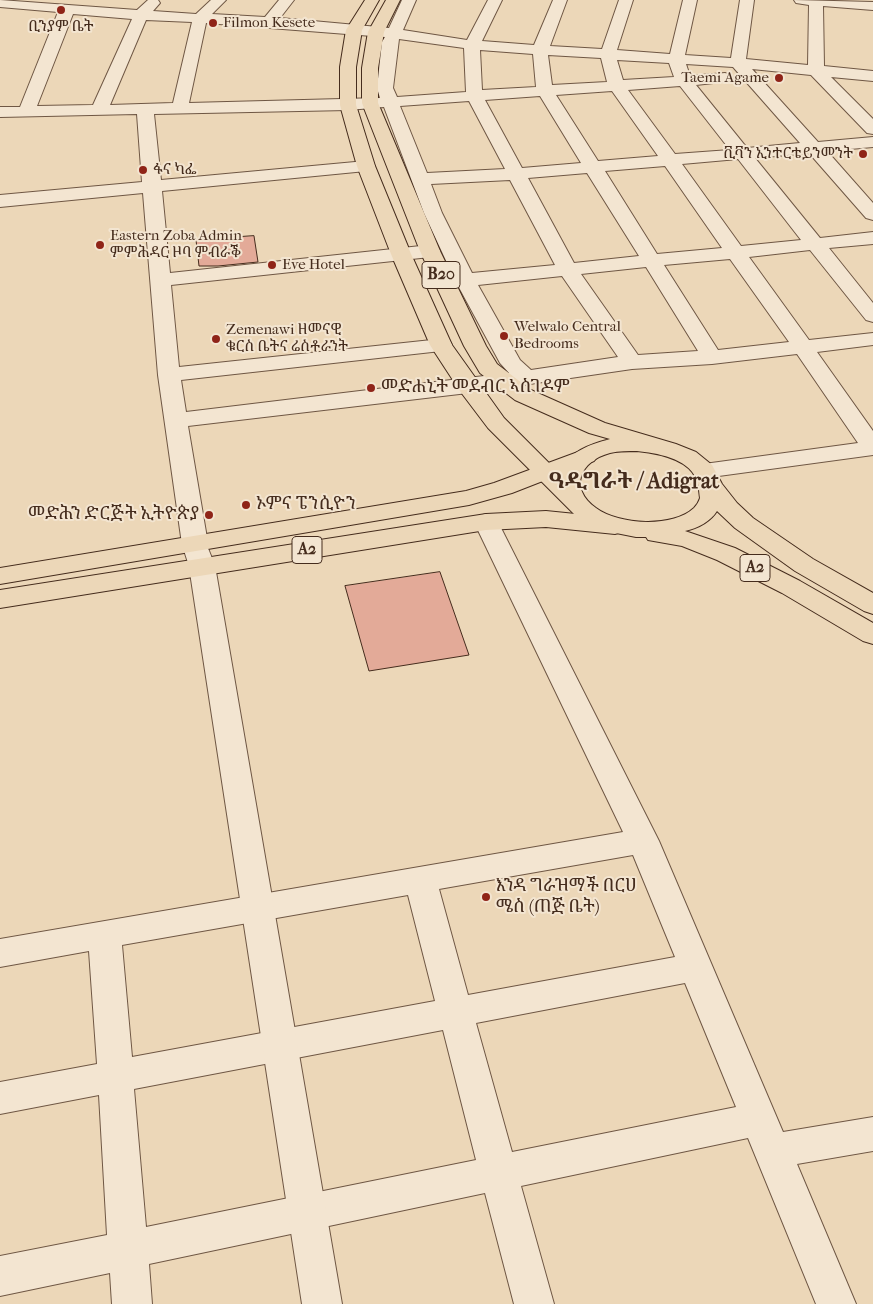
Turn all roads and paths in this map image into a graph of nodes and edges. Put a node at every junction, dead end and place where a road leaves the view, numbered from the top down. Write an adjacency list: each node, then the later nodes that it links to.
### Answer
1 (156, 0): 16 (street)
2 (219, 0): 17 (street)
3 (287, 0): 18 (street)
4 (372, 0): 19 (main road, B20)
5 (393, 0): 20 (main road, B20)
6 (409, 0): 20 (street)
7 (495, 0): 21 (street)
8 (560, 0): 22 (street)
9 (626, 0): 23 (street)
10 (690, 0): 24 (street)
11 (747, 0): 25 (street)
12 (811, 0): 13 (street); 26 (street)
13 (873, 6)
14 (5, 8): 15 (street)
15 (67, 9): 16 (street); 39 (street)
16 (141, 15): 17 (street); 38 (street)
17 (200, 18): 18 (street); 36 (street)
18 (269, 22): 19 (street)
19 (354, 30): 20 (street); 35 (main road, B20)
20 (385, 33): 21 (street); 33 (street); 34 (main road, B20)
21 (472, 45): 22 (street); 32 (street)
22 (540, 50): 23 (street); 31 (street)
23 (608, 55): 24 (street); 30 (street)
24 (676, 60): 25 (street); 29 (street)
25 (738, 64): 26 (street); 27 (street)
26 (816, 71): 27 (street); 28 (street); 41 (street)
27 (750, 76): 29 (street); 43 (street)
28 (873, 76)
29 (684, 81): 30 (street); 44 (street)
30 (616, 86): 31 (street); 45 (street)
31 (545, 91): 32 (street); 47 (street)
32 (474, 96): 33 (street); 48 (street)
33 (390, 102): 34 (street); 49 (street)
34 (370, 103): 35 (street); 55 (main road, B20)
35 (348, 105): 36 (street); 46 (main road, B20)
36 (180, 108): 37 (street)
37 (146, 109): 38 (street); 50 (street)
38 (99, 110): 39 (street)
39 (27, 111): 40 (street)
40 (0, 112)
41 (873, 129)
42 (873, 142): 43 (street)
43 (814, 147): 44 (street); 52 (street)
44 (742, 154): 45 (street); 54 (street)
45 (669, 160): 47 (street); 56 (street)
46 (366, 166): 50 (street); 57 (main road, B20)
47 (592, 167): 48 (street); 58 (street)
48 (516, 174): 49 (street); 59 (street)
49 (422, 179): 61 (street)
50 (151, 186): 51 (street); 60 (street)
51 (0, 201)
52 (873, 214)
53 (873, 238): 54 (street)
54 (815, 244): 56 (street); 62 (street)
55 (430, 251): 57 (street); 69 (main road, B20)
56 (736, 253): 58 (street); 65 (street)
57 (401, 254): 60 (street); 64 (main road, B20)
58 (652, 261): 59 (street); 66 (street)
59 (568, 270): 61 (street); 67 (street)
60 (159, 280): 68 (street)
61 (465, 280): 69 (street)
62 (873, 316)
63 (873, 339): 65 (street)
64 (441, 344): 68 (street); 70 (main road, B20)
65 (804, 347): 66 (street); 73 (street)
66 (712, 357): 67 (street)
67 (632, 362): 69 (street)
68 (169, 375): 71 (street)
69 (515, 379): 70 (street); 72 (main road, B20)
70 (468, 386): 71 (street); 75 (main road, B20)
71 (177, 420): 80 (street)
72 (659, 447): 74 (main road, A2); 76 (main road, A2)
73 (873, 448): 76 (street)
74 (586, 456): 75 (main road, A2); 77 (main road, A2)
75 (545, 472): 77 (main road, B20); 80 (main road, A2)
76 (708, 479): 79 (main road, A2); 83 (main road, A2)
77 (574, 501): 79 (main road, A2)
78 (486, 522): 79 (main road, A2); 80 (main road, A2); 85 (street)
79 (621, 528): 84 (main road, A2)
80 (198, 555): 81 (main road, A2); 82 (main road, A2); 87 (street)
81 (0, 576)
82 (0, 599)
83 (873, 605)
84 (873, 635)
85 (643, 841): 86 (street); 90 (street)
86 (420, 880): 87 (street); 91 (street)
87 (256, 909): 88 (street); 92 (street)
88 (105, 935): 89 (street); 93 (street)
89 (0, 953)
90 (696, 967): 91 (street); 96 (street)
91 (455, 1012): 92 (street); 97 (street)
92 (279, 1046): 93 (street); 98 (street)
93 (115, 1076): 94 (street); 99 (street)
94 (0, 1098)
95 (873, 1134): 96 (street)
96 (766, 1135): 97 (street); 104 (street)
97 (499, 1173): 98 (street); 103 (street)
98 (306, 1213): 99 (street); 102 (street)
99 (128, 1249): 100 (street); 101 (street)
100 (0, 1276)
101 (132, 1304)
102 (322, 1304)
103 (534, 1304)
104 (836, 1304)

